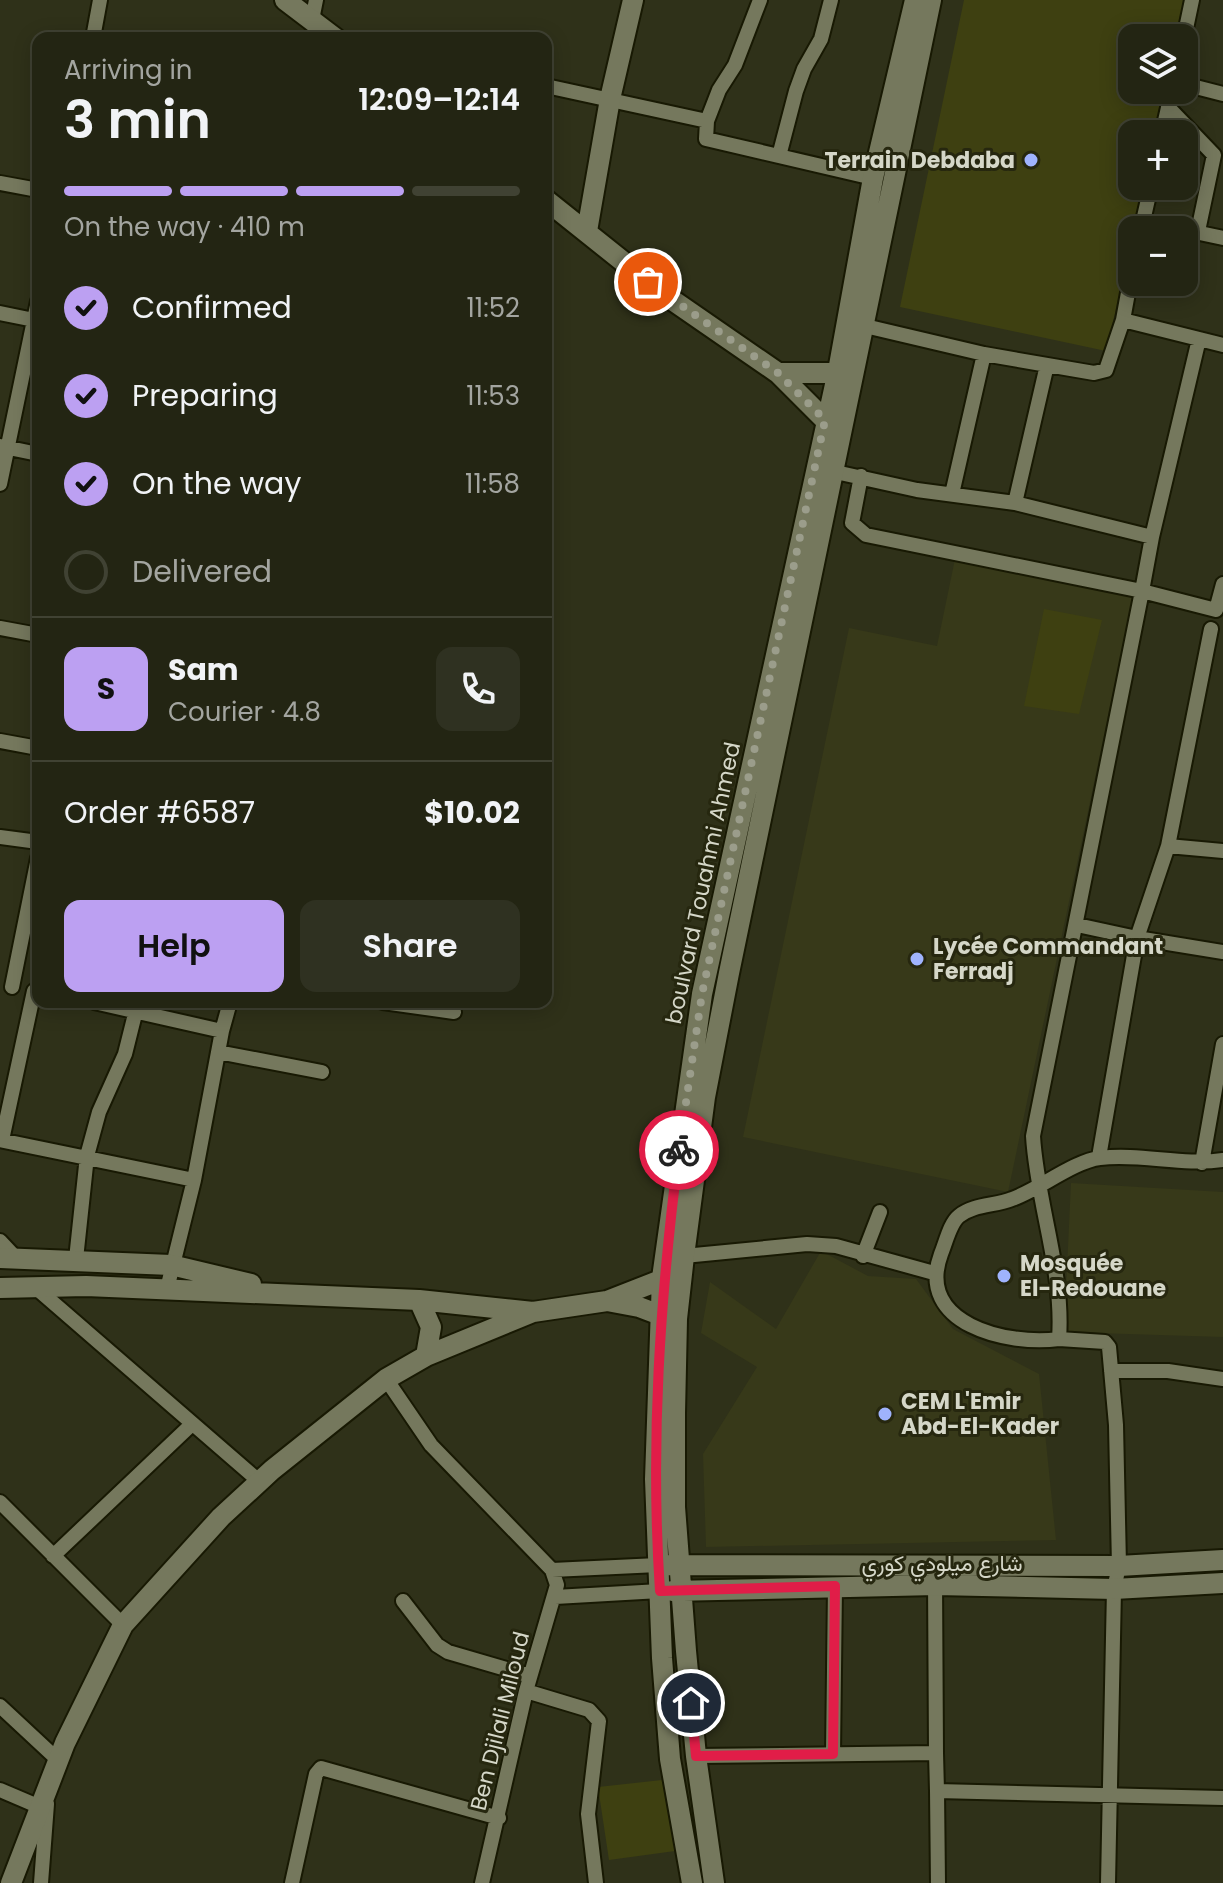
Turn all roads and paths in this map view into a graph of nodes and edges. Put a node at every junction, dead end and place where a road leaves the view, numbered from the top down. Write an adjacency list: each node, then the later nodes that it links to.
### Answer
1 (100, 0): 10 (street)
2 (285, 0): 8 (main road)
3 (633, 0): 15 (main road)
4 (760, 0): 19 (street)
5 (831, 0): 20 (street)
6 (1192, 0): 9 (street)
7 (916, 1): 21 (main road, boulvard Touahmi Ahmed); 32 (main road, boulvard Touahmi Ahmed)
8 (314, 10): 11 (main road)
9 (1187, 24)
10 (94, 32)
11 (330, 32)
12 (552, 87): 15 (street)
13 (1198, 88): 14 (street)
14 (1223, 94)
15 (610, 99): 19 (street); 25 (main road)
16 (1169, 104): 17 (street)
17 (1168, 107): 18 (street); 26 (street)
18 (1165, 120)
19 (707, 121): 20 (street)
20 (779, 156): 21 (street)
21 (873, 178): 38 (main road, boulvard Touahmi Ahmed)
22 (0, 183): 23 (street)
23 (32, 189)
24 (552, 205): 25 (main road)
25 (587, 231): 39 (main road)
26 (1198, 231): 27 (street)
27 (1223, 238)
28 (1127, 296): 31 (street)
29 (0, 313): 30 (street)
30 (32, 320)
31 (1123, 320): 34 (street); 37 (street)
32 (865, 326): 36 (street); 38 (main road, boulvard Touahmi Ahmed)
33 (32, 328): 41 (street)
34 (1199, 339): 35 (street); 48 (street)
35 (1223, 345)
36 (984, 354): 37 (street); 46 (street)
37 (1047, 365): 47 (street)
38 (845, 372): 39 (main road); 40 (main road, boulvard Touahmi Ahmed)
39 (778, 373): 40 (main road)
40 (833, 422): 43 (main road, boulvard Touahmi Ahmed); 61 (main road, boulvard Touahmi Ahmed)
41 (4, 447): 42 (street); 45 (street)
42 (32, 453)
43 (831, 471): 44 (street); 61 (main road, boulvard Touahmi Ahmed)
44 (861, 476): 46 (street); 50 (street)
45 (0, 484)
46 (952, 494): 47 (street)
47 (1015, 503): 48 (street)
48 (1152, 537): 50 (street)
49 (1223, 584): 51 (street)
50 (1142, 591): 51 (street); 63 (street)
51 (1216, 610): 53 (street)
52 (0, 628): 54 (street)
53 (1217, 631): 59 (street)
54 (32, 634)
55 (0, 741): 56 (street)
56 (32, 747)
57 (0, 837): 58 (street)
58 (32, 841)
59 (1168, 846): 60 (street); 64 (street)
60 (1223, 851)
61 (740, 867): 66 (main road, boulvard Touahmi Ahmed); 67 (main road, boulvard Touahmi Ahmed)
62 (32, 909): 68 (street)
63 (1077, 925): 64 (street); 86 (street)
64 (1137, 938): 65 (street); 82 (street)
65 (1223, 952)
66 (708, 969): 67 (main road); 95 (main road, boulvard Touahmi Ahmed)
67 (729, 973): 89 (main road, boulvard Touahmi Ahmed)
68 (6, 986): 69 (street)
69 (32, 990)
70 (32, 1008): 80 (street)
71 (126, 1008): 74 (street)
72 (228, 1008): 76 (street)
73 (426, 1008): 75 (street)
74 (136, 1010): 76 (street); 81 (street)
75 (454, 1012)
76 (222, 1031): 78 (street)
77 (1223, 1044): 84 (street)
78 (218, 1052): 79 (street); 85 (street)
79 (322, 1072)
80 (1, 1140): 81 (street)
81 (87, 1156): 85 (street); 92 (street)
82 (1099, 1157): 84 (street); 86 (street)
83 (1223, 1160): 84 (street)
84 (1202, 1163)
85 (194, 1180): 93 (street)
86 (1037, 1187): 94 (street); 104 (street)
87 (880, 1212): 90 (street)
88 (0, 1241): 91 (street)
89 (684, 1256): 90 (street); 95 (main road, boulvard Touahmi Ahmed)
90 (863, 1256): 94 (street)
91 (8, 1258): 92 (main road)
92 (76, 1259): 93 (main road)
93 (171, 1265): 98 (street); 99 (main road)
94 (934, 1273): 104 (street)
95 (672, 1277): 101 (main road); 103 (main road, boulvard Touahmi Ahmed)
96 (35, 1287): 97 (main road); 98 (main road); 109 (street)
97 (0, 1288)
98 (167, 1289): 99 (main road)
99 (298, 1295): 100 (main road)
100 (419, 1300): 102 (main road); 105 (main road)
101 (607, 1301): 102 (main road); 103 (main road)
102 (533, 1312): 105 (main road)
103 (668, 1317): 115 (main road, boulvard Touahmi Ahmed); 116 (main road, boulvard Touahmi Ahmed)
104 (1059, 1339): 106 (street)
105 (426, 1356): 107 (main road)
106 (1111, 1371): 108 (street); 117 (street)
107 (386, 1379): 110 (main road); 118 (street)
108 (1223, 1379)
109 (191, 1425): 110 (street); 112 (street)
110 (260, 1482): 127 (main road)
111 (0, 1502): 112 (street)
112 (53, 1556): 127 (street)
113 (1223, 1560): 117 (main road, شارع ميلودي كوري)
114 (934, 1564): 116 (main road, شارع ميلودي كوري); 117 (main road, شارع ميلودي كوري); 120 (street)
115 (658, 1565): 116 (main road, شارع ميلودي كوري); 118 (street); 123 (main road, boulvard Touahmi Ahmed)
116 (680, 1566): 124 (main road, boulvard Touahmi Ahmed)
117 (1119, 1566): 122 (street)
118 (552, 1570): 125 (street, Ben Djilali Miloud)
119 (1223, 1583): 122 (main road, شارع ميلودي كوري)
120 (936, 1585): 121 (main road, شارع ميلودي كوري); 122 (main road, شارع ميلودي كوري); 131 (street)
121 (835, 1586): 124 (main road, شارع ميلودي كوري); 132 (street)
122 (1114, 1589): 138 (street)
123 (660, 1591): 124 (main road, شارع ميلودي كوري); 125 (street); 147 (main road, boulvard Touahmi Ahmed)
124 (684, 1591): 133 (main road, boulvard Touahmi Ahmed)
125 (555, 1597): 128 (street, Ben Djilali Miloud)
126 (403, 1601): 128 (street)
127 (123, 1625): 134 (main road)
128 (530, 1676): 129 (street, Ben Djilali Miloud)
129 (526, 1691): 141 (street, Ben Djilali Miloud); 146 (street)
130 (0, 1706): 134 (street)
131 (936, 1753): 132 (street); 137 (street)
132 (833, 1754): 133 (street)
133 (696, 1756): 148 (main road, boulvard Touahmi Ahmed)
134 (58, 1760): 135 (main road)
135 (49, 1783): 140 (main road); 143 (street)
136 (0, 1790): 140 (street)
137 (937, 1791): 138 (street); 149 (street)
138 (1107, 1796): 139 (street); 150 (street)
139 (1223, 1798)
140 (40, 1807): 142 (main road)
141 (499, 1818): 144 (street); 145 (street, Ben Djilali Miloud)
142 (11, 1883)
143 (41, 1883)
144 (292, 1883)
145 (482, 1883)
146 (596, 1883)
147 (692, 1883)
148 (714, 1883)
149 (938, 1883)
150 (1108, 1883)

